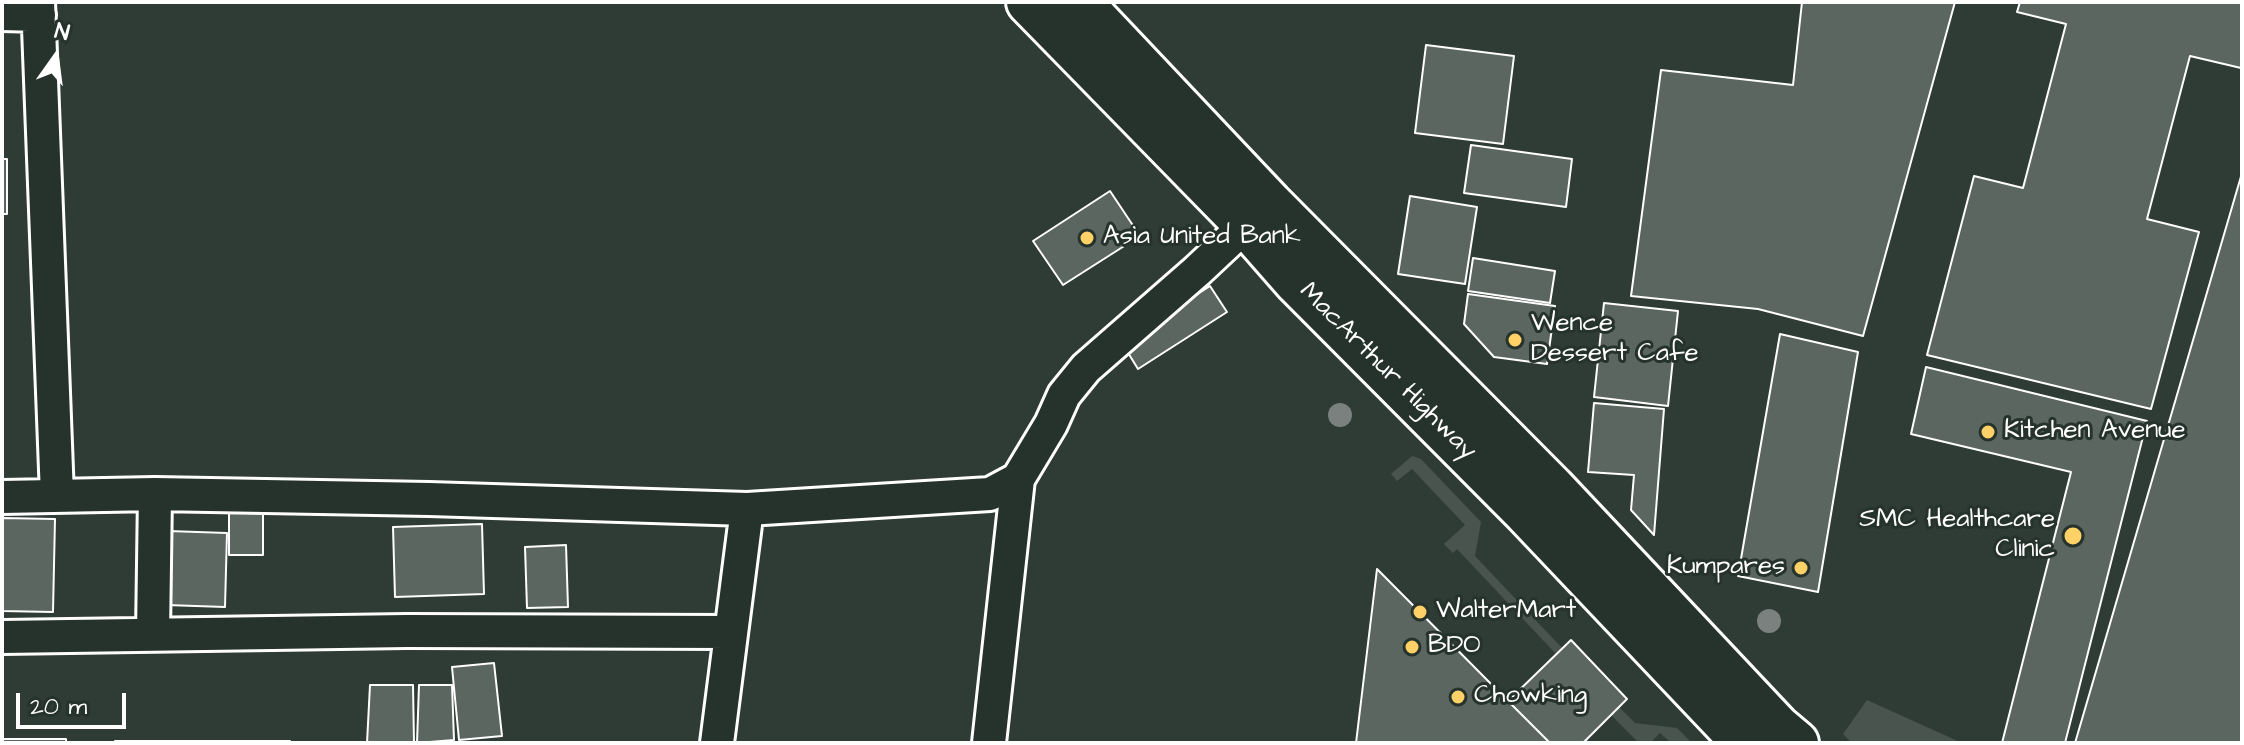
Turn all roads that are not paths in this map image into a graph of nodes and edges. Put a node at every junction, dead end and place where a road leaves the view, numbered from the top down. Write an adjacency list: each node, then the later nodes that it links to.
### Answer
1 (1029, 2): 5 (highway, MacArthur Highway)
2 (1079, 2): 5 (highway, MacArthur Highway)
3 (39, 9): 4 (street); 8 (street)
4 (2, 14)
5 (1258, 214): 6 (street); 16 (highway, MacArthur Highway); 17 (highway, MacArthur Highway)
6 (1018, 479): 10 (street); 15 (street)
7 (155, 494): 8 (street); 10 (street); 12 (street)
8 (57, 496): 9 (street)
9 (2, 497)
10 (747, 509): 11 (street)
11 (731, 632): 12 (street); 14 (street)
12 (153, 634): 13 (street)
13 (2, 637)
14 (717, 743)
15 (989, 743)
16 (1745, 743)
17 (1796, 743)

